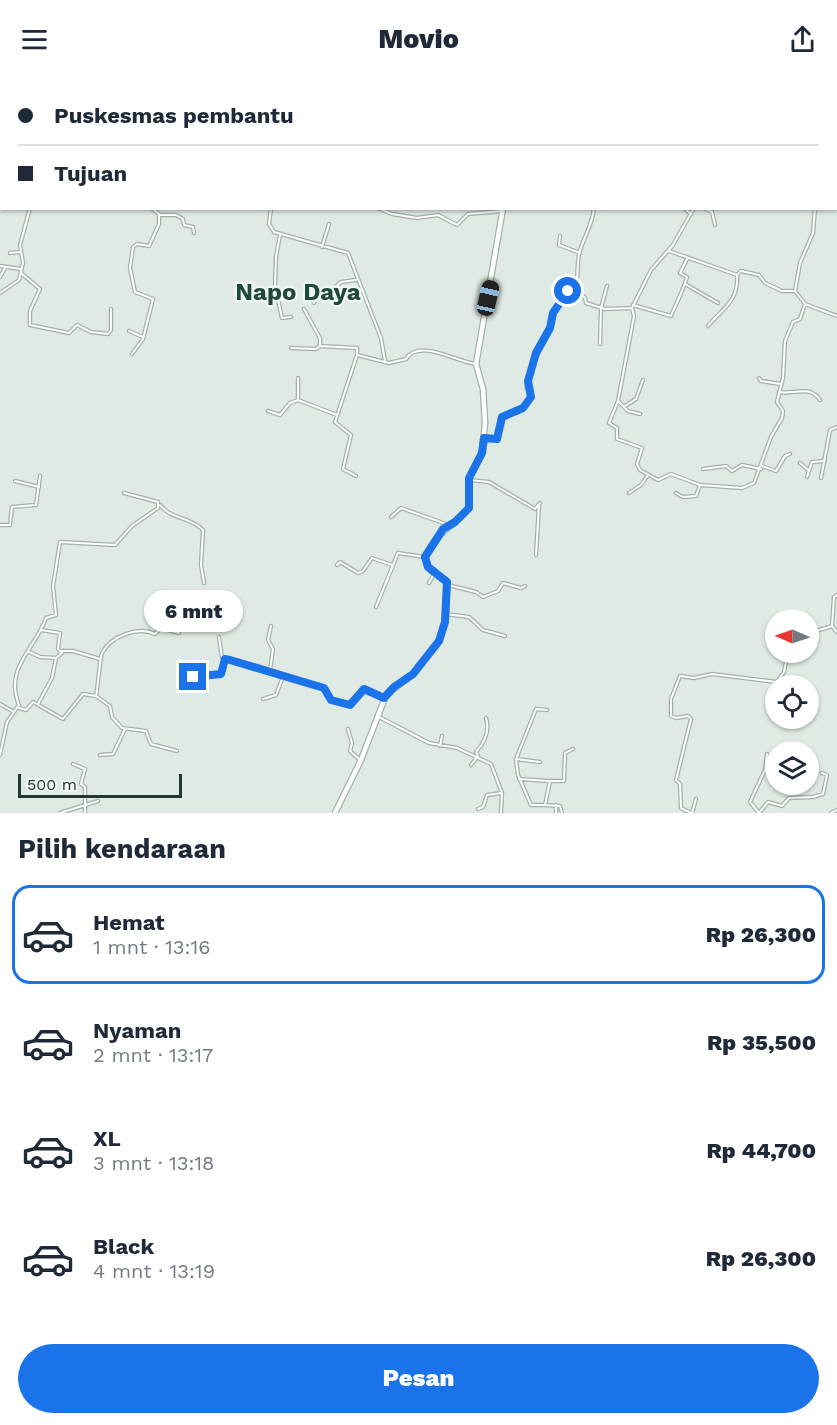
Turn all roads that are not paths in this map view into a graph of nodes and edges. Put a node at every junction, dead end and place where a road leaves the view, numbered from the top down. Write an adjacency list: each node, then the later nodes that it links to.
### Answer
1 (30, 210): 20 (street)
2 (153, 210): 12 (street)
3 (271, 210): 16 (street)
4 (384, 210): 5 (street)
5 (503, 210): 53 (street)
6 (594, 210): 22 (street)
7 (686, 210): 11 (street)
8 (693, 210): 11 (street)
9 (708, 210): 14 (street)
10 (815, 210): 33 (street)
11 (691, 214): 19 (street)
12 (159, 215): 15 (street); 46 (street)
13 (329, 224): 18 (street)
14 (715, 225)
15 (194, 233)
16 (280, 235): 18 (street); 43 (street)
17 (560, 236): 22 (street)
18 (322, 247): 29 (street)
19 (669, 251): 23 (street); 38 (street)
20 (20, 252): 21 (street); 26 (street)
21 (10, 253)
22 (580, 253): 32 (street)
23 (687, 259): 27 (street); 30 (street)
24 (0, 266): 25 (street)
25 (4, 268): 26 (street); 28 (street)
26 (20, 273): 34 (street); 40 (street)
27 (737, 275): 33 (street); 44 (street)
28 (0, 277)
29 (356, 280): 35 (street); 52 (street)
30 (685, 284): 36 (street); 38 (street)
31 (607, 286): 39 (street)
32 (576, 288): 39 (street); 67 (street)
33 (795, 291): 37 (street)
34 (0, 293)
35 (314, 303)
36 (718, 303)
37 (805, 304): 42 (street); 57 (street)
38 (632, 307): 39 (street); 61 (street)
39 (601, 308): 47 (street)
40 (111, 309)
41 (304, 309): 48 (street)
42 (837, 316)
43 (291, 317)
44 (708, 326)
45 (129, 331): 46 (street)
46 (143, 337): 50 (street)
47 (600, 344)
48 (320, 346): 49 (street); 51 (street)
49 (291, 348)
50 (132, 354)
51 (357, 355): 52 (street); 65 (street)
52 (385, 361): 53 (street)
53 (476, 364): 67 (street)
54 (298, 378): 59 (street)
55 (759, 378): 57 (street)
56 (643, 380): 62 (street)
57 (781, 384): 58 (street)
58 (778, 392): 60 (street); 71 (street)
59 (298, 400): 63 (street); 65 (street)
60 (820, 400)
61 (618, 401): 62 (street); 74 (street)
62 (625, 406): 64 (street)
63 (268, 411)
64 (640, 414)
65 (337, 415): 76 (street)
66 (837, 427): 69 (street)
67 (484, 438): 79 (street)
68 (790, 454): 71 (street)
69 (825, 461): 73 (street); 78 (street)
70 (800, 463): 73 (street)
71 (761, 468): 72 (street); 81 (street)
72 (703, 469)
73 (809, 471): 77 (street)
74 (648, 475): 81 (street); 84 (street)
75 (40, 476): 82 (street)
76 (356, 476)
77 (807, 477)
78 (821, 478)
79 (468, 480): 89 (street); 90 (street)
80 (15, 481): 82 (street)
81 (700, 485): 85 (street)
82 (39, 487): 88 (street)
83 (124, 493): 86 (street)
84 (629, 493)
85 (676, 493)
86 (159, 503): 95 (street); 104 (street)
87 (391, 517): 89 (street)
88 (0, 525)
89 (449, 525): 91 (street)
90 (536, 555)
91 (425, 557): 93 (street); 94 (street)
92 (337, 566): 93 (street)
93 (393, 566): 100 (street)
94 (435, 572): 96 (street); 97 (street)
95 (204, 583)
96 (429, 583)
97 (448, 585): 98 (street); 101 (street)
98 (525, 586)
99 (837, 595): 103 (street)
100 (376, 607)
101 (445, 614): 109 (street); 120 (street)
102 (271, 626): 116 (street)
103 (832, 626): 105 (street); 107 (street)
104 (41, 630): 110 (street); 111 (street)
105 (819, 630)
106 (179, 633): 113 (street)
107 (837, 633)
108 (219, 636): 114 (street)
109 (505, 636)
110 (62, 651): 112 (street); 113 (street)
111 (29, 652): 112 (street); 124 (street)
112 (56, 658): 123 (street)
113 (101, 659): 119 (street)
114 (225, 659): 116 (street); 118 (street)
115 (786, 663): 161 (street)
116 (270, 670): 117 (street)
117 (284, 674): 120 (street); 121 (street)
118 (183, 677)
119 (96, 696): 123 (street); 129 (street)
120 (384, 697): 127 (street)
121 (263, 699)
122 (0, 704): 126 (street)
123 (37, 704): 124 (street)
124 (18, 708): 126 (street)
125 (547, 710): 138 (street)
126 (14, 712): 135 (street)
127 (376, 715): 132 (street); 139 (street)
128 (486, 718): 137 (street)
129 (124, 729): 134 (street); 136 (street)
130 (348, 729): 139 (street)
131 (442, 736): 132 (street)
132 (440, 746): 137 (street)
133 (573, 749): 146 (street)
134 (177, 751)
135 (0, 755)
136 (100, 755)
137 (478, 756): 142 (street); 147 (street)
138 (516, 759): 140 (street); 145 (street)
139 (360, 760): 157 (street)
140 (540, 762)
141 (73, 764): 150 (street)
142 (471, 765)
143 (765, 770): 162 (street)
144 (822, 773): 162 (street)
145 (519, 779): 146 (street); 151 (street)
146 (550, 781): 151 (street)
147 (502, 793): 153 (street); 158 (street)
148 (696, 799): 161 (street)
149 (98, 801): 150 (street)
150 (84, 804): 155 (street); 156 (street)
151 (545, 805): 152 (street)
152 (556, 805): 159 (street); 160 (street)
153 (478, 809)
154 (837, 810): 163 (street)
155 (60, 813)
156 (85, 813)
157 (335, 813)
158 (501, 813)
159 (556, 813)
160 (562, 813)
161 (691, 813)
162 (759, 813)
163 (831, 813)

